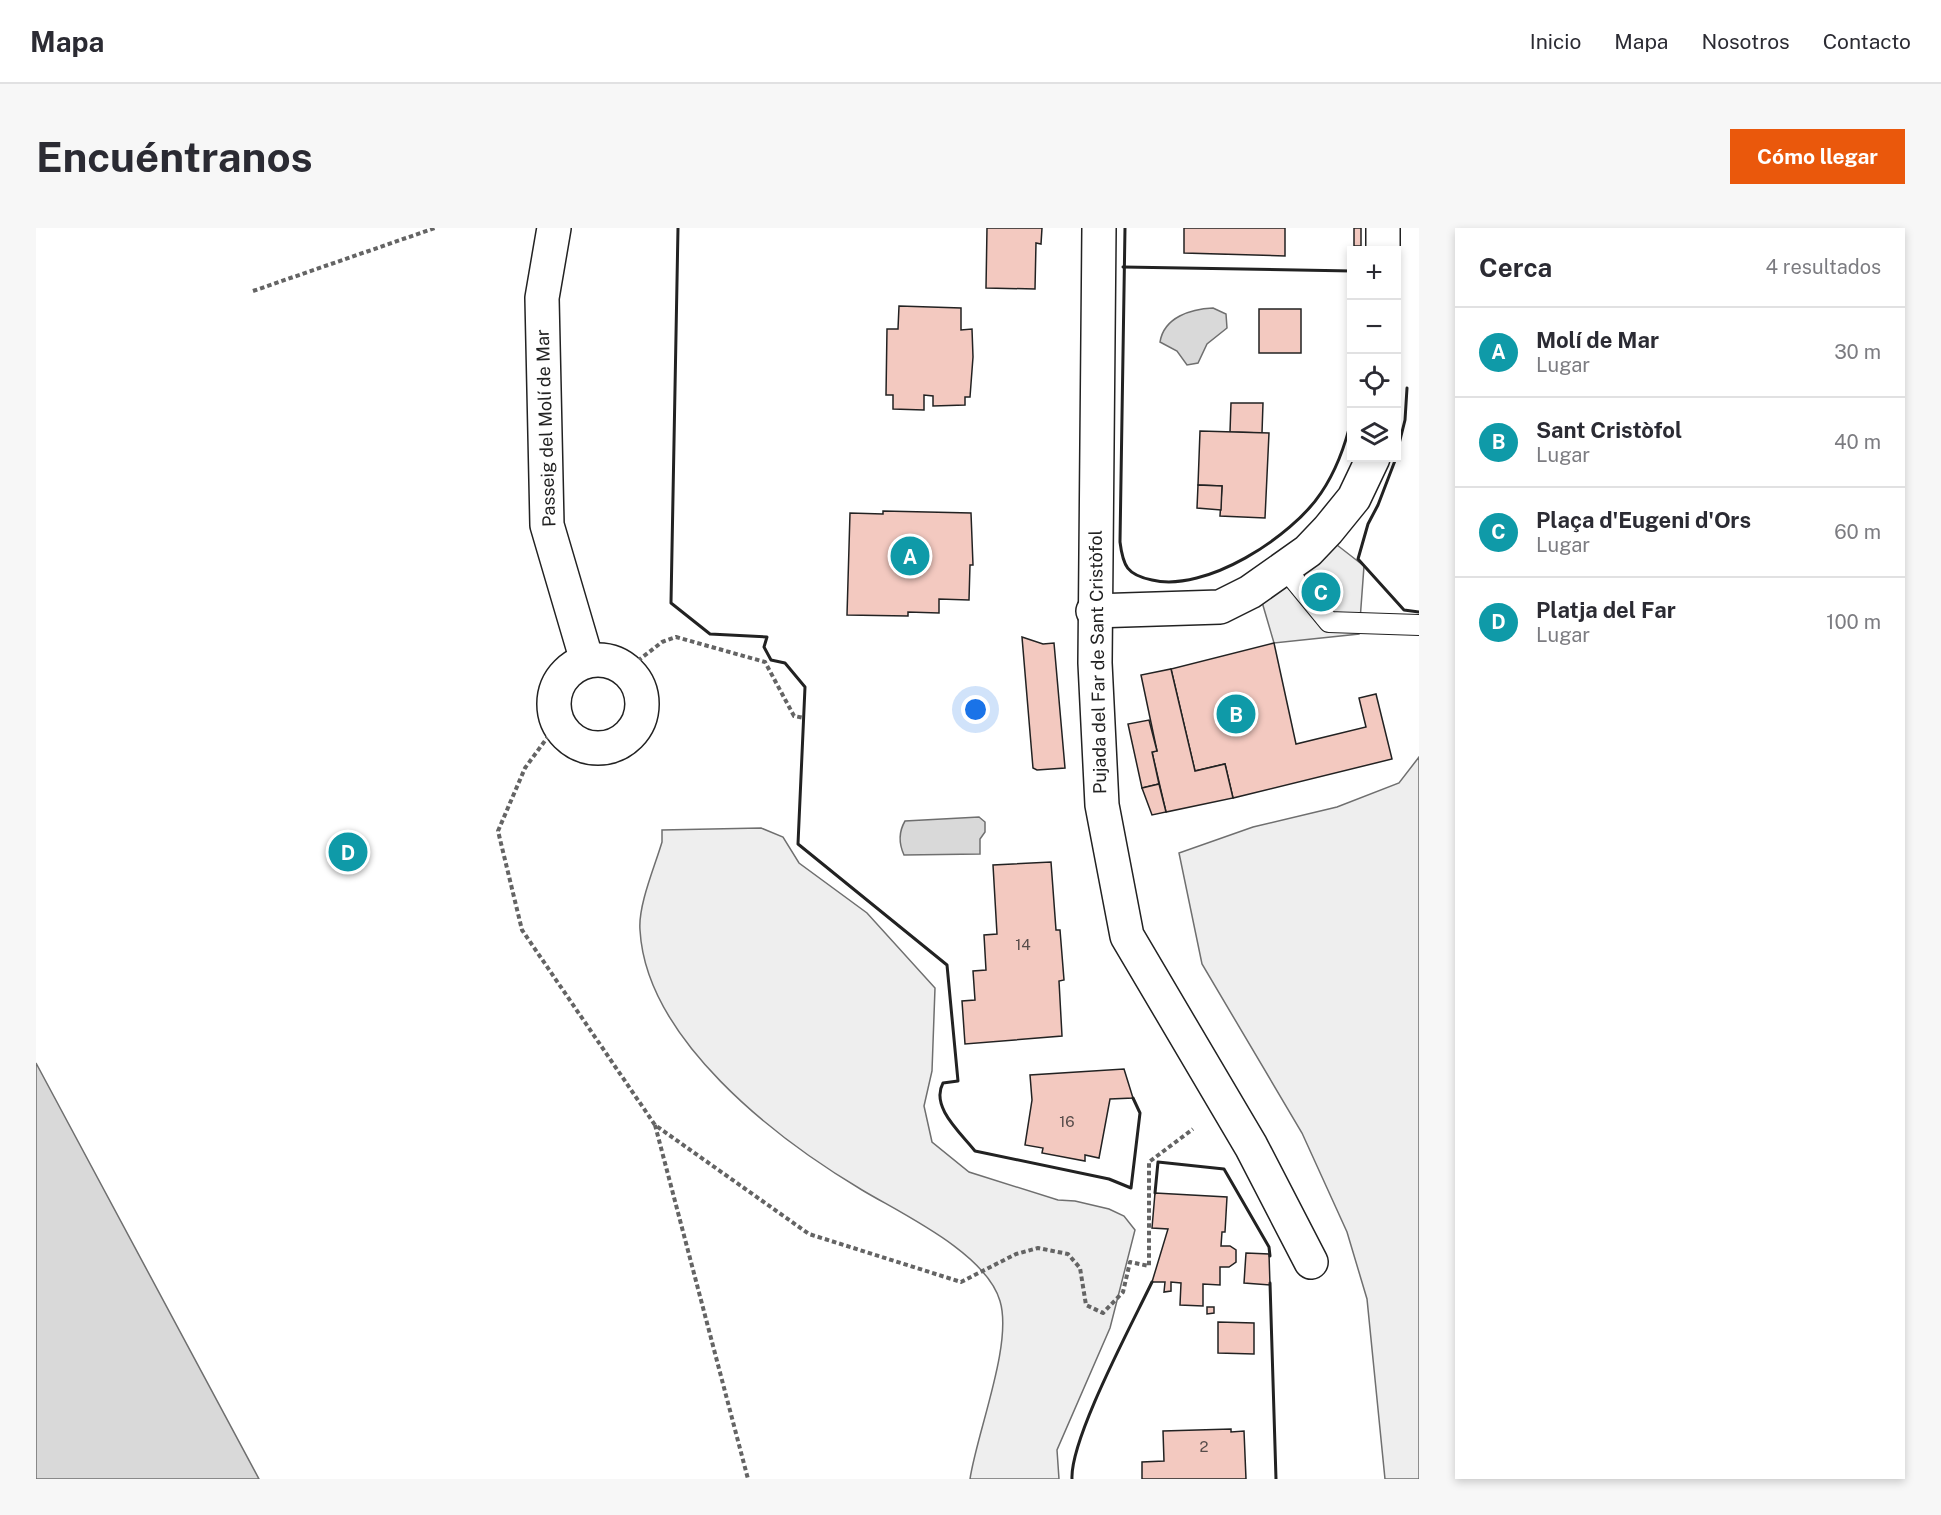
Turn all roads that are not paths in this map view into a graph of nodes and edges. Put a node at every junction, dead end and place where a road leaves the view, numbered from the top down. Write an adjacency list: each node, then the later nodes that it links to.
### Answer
1 (554, 228): 9 (street, Passeig del Molí de Mar)
2 (1099, 228): 7 (street, Pujada del Far de Sant Cristòfol)
3 (1383, 228): 4 (street)
4 (1383, 246)
5 (1371, 462): 6 (street)
6 (1283, 566): 7 (street); 8 (lane)
7 (1094, 611): 10 (street, Pujada del Far de Sant Cristòfol)
8 (1419, 626)
9 (587, 661): 9 (street)
10 (1311, 1262)

